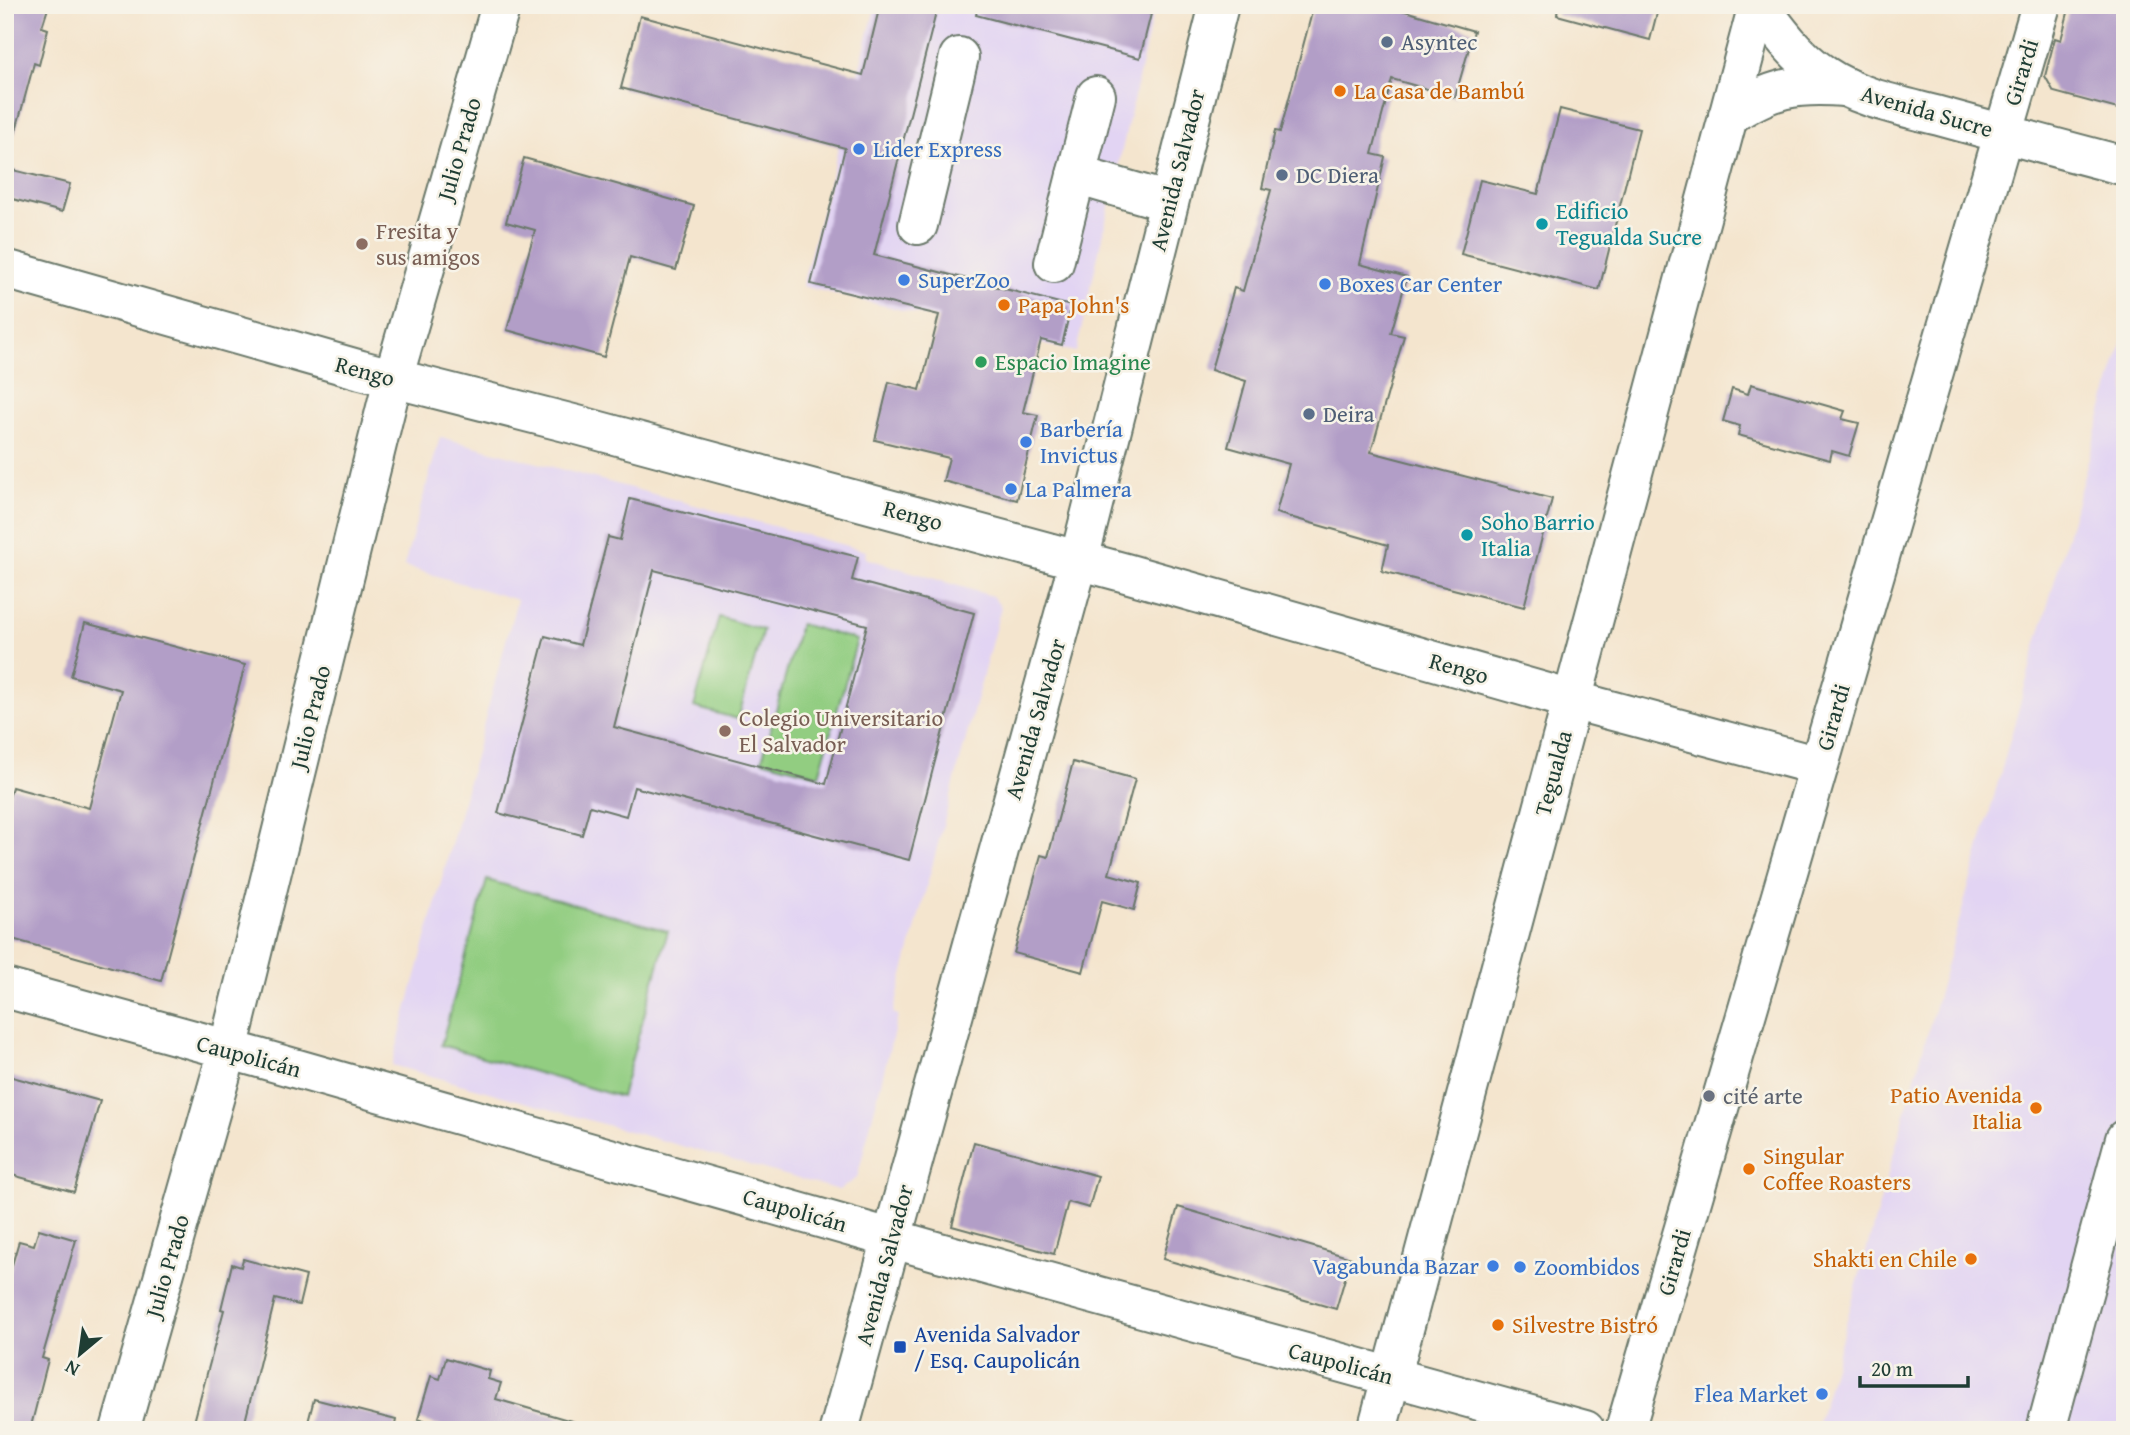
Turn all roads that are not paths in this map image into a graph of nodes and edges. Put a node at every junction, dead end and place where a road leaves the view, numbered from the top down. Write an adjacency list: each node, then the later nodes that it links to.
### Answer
1 (501, 5): 16 (street, Julio Prado)
2 (1219, 5): 12 (street, Avenida Salvador)
3 (1759, 5): 6 (street, Avenida Sucre); 8 (street, Tegualda)
4 (2041, 5): 9 (street, Girardi)
5 (959, 57): 13 (street)
6 (1845, 87): 8 (street); 9 (street, Avenida Sucre)
7 (1096, 96): 11 (street)
8 (1728, 116): 18 (street, Tegualda)
9 (2003, 134): 10 (street, Avenida Sucre); 19 (street, Girardi)
10 (2125, 166)
11 (1076, 175): 12 (street); 14 (street)
12 (1169, 202): 17 (street, Avenida Salvador)
13 (918, 225)
14 (1054, 263)
15 (5, 269): 16 (street, Rengo)
16 (393, 379): 17 (street, Rengo); 21 (street, Julio Prado)
17 (1079, 560): 18 (street, Rengo); 23 (street, Avenida Salvador)
18 (1572, 700): 19 (street, Rengo); 24 (street, Tegualda)
19 (1819, 766): 29 (street, Girardi)
20 (5, 988): 21 (street, Caupolicán)
21 (228, 1050): 23 (street, Caupolicán); 25 (street, Julio Prado)
22 (2125, 1139): 30 (street)
23 (891, 1238): 24 (street, Caupolicán); 26 (street, Avenida Salvador)
24 (1391, 1376): 27 (street, Tegualda); 28 (street, Caupolicán)
25 (120, 1430)
26 (839, 1430)
27 (1377, 1430)
28 (1585, 1430)
29 (1625, 1430)
30 (2046, 1430)

